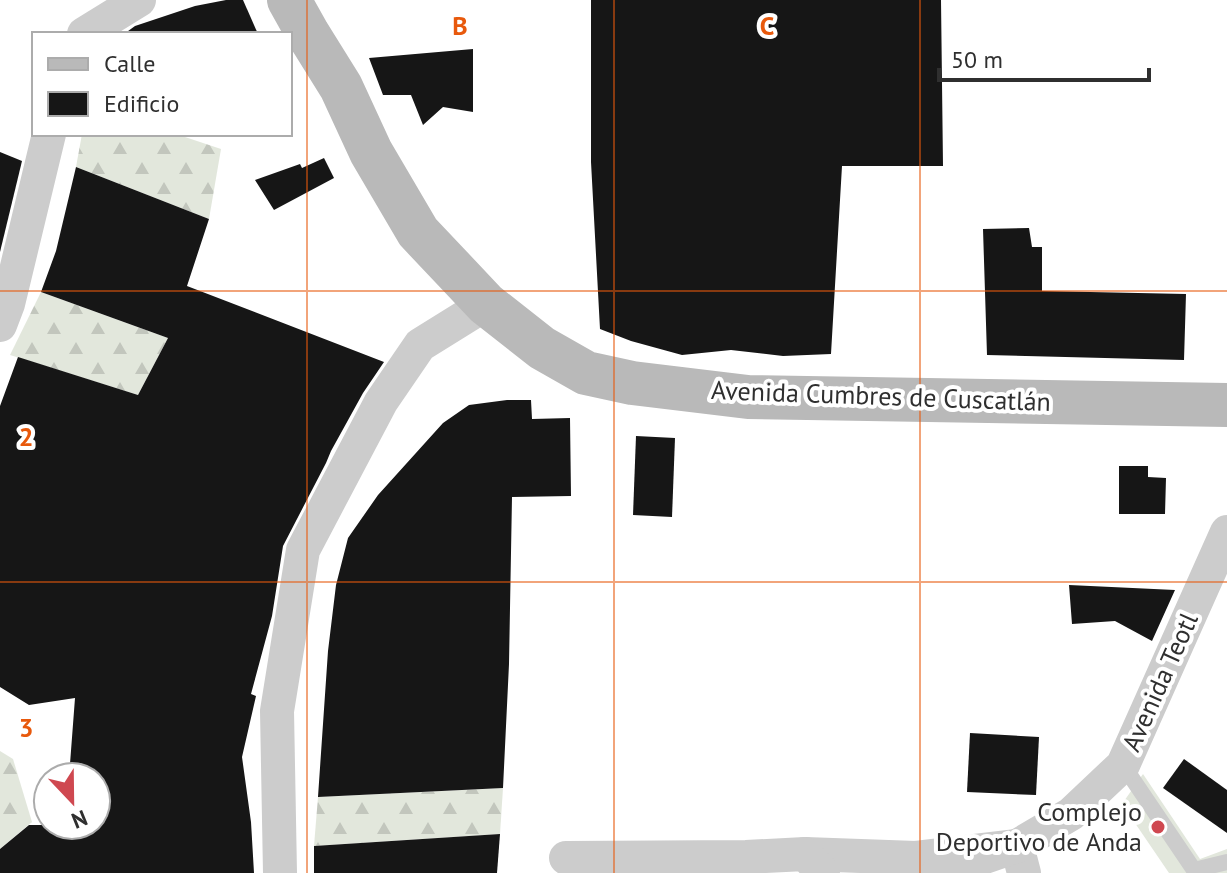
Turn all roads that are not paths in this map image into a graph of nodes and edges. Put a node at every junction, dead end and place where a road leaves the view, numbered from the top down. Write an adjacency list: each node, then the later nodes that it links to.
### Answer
1 (139, 0): 4 (street)
2 (289, 0): 5 (main road, Avenida Cumbres de Cuscatlán)
3 (314, 0): 5 (main road, Avenida Cumbres de Cuscatlán)
4 (87, 32)
5 (341, 87): 7 (main road, Avenida Cumbres de Cuscatlán)
6 (49, 136): 8 (street)
7 (486, 304): 9 (main road, Avenida Cumbres de Cuscatlán); 16 (street)
8 (0, 325)
9 (1227, 405)
10 (1225, 546): 11 (street, Avenida Teotl)
11 (1123, 765): 13 (street, Avenida Teotl); 14 (lane)
12 (566, 858): 15 (street)
13 (1020, 859): 15 (street); 17 (street, Avenida Teotl)
14 (1227, 862)
15 (814, 863)
16 (280, 873)
17 (938, 873)

